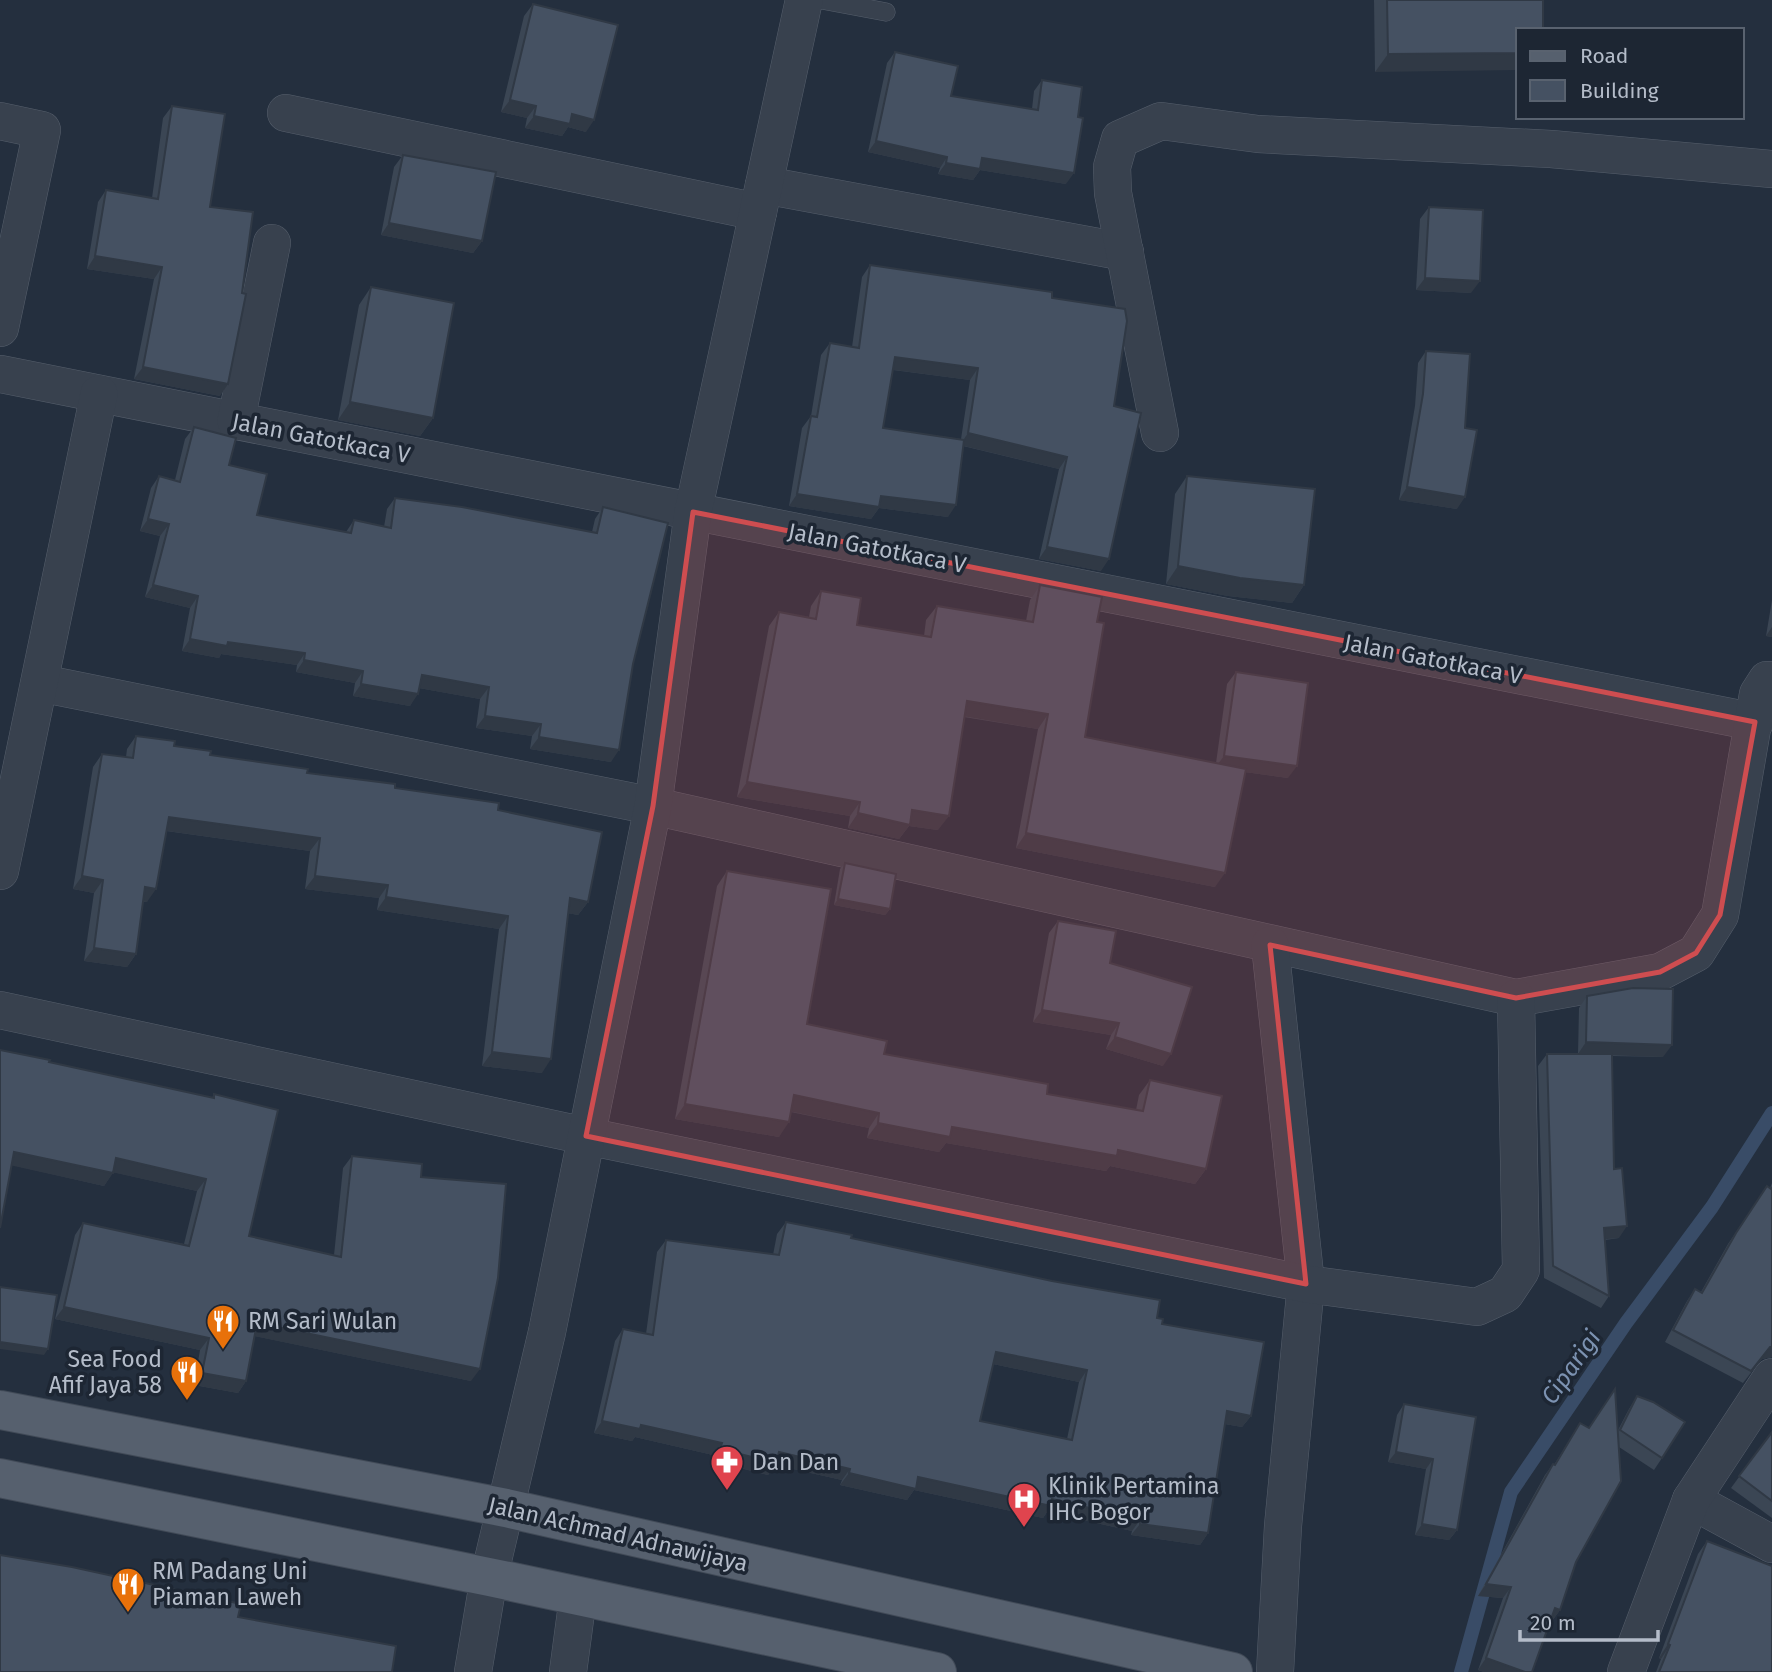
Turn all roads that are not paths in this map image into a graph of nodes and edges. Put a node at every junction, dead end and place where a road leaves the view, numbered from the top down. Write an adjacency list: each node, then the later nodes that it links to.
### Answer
1 (804, 0): 7 (street)
2 (822, 0): 3 (lane)
3 (886, 12)
4 (286, 113): 7 (street)
5 (0, 121): 10 (street)
6 (1772, 169): 9 (street)
7 (761, 199): 9 (street); 15 (street)
8 (272, 243): 13 (street)
9 (1125, 252): 14 (street)
10 (0, 328)
11 (0, 374): 12 (street, Jalan Gatotkaca V)
12 (99, 394): 13 (street, Jalan Gatotkaca V); 17 (street)
13 (236, 421): 15 (street, Jalan Gatotkaca V)
14 (1160, 433)
15 (693, 512): 18 (street, Jalan Gatotkaca V); 19 (street)
16 (1772, 680): 18 (street)
17 (40, 683): 19 (street); 20 (street)
18 (1755, 722): 22 (street)
19 (653, 806): 21 (street); 24 (street)
20 (0, 871)
21 (1270, 945): 22 (street); 25 (street)
22 (1516, 998): 25 (street)
23 (0, 1010): 24 (street)
24 (586, 1136): 25 (street); 30 (street)
25 (1306, 1284): 38 (street)
26 (1772, 1377): 29 (street)
27 (0, 1410): 30 (main road, Jalan Achmad Adnawijaya)
28 (0, 1478): 32 (main road)
29 (1691, 1500): 31 (street); 39 (street)
30 (506, 1508): 32 (street); 37 (main road, Jalan Achmad Adnawijaya)
31 (1772, 1544)
32 (489, 1577): 33 (main road); 34 (street)
33 (578, 1597): 35 (street); 36 (main road)
34 (473, 1672)
35 (568, 1672)
36 (937, 1672)
37 (1233, 1672)
38 (1275, 1672)
39 (1626, 1672)

